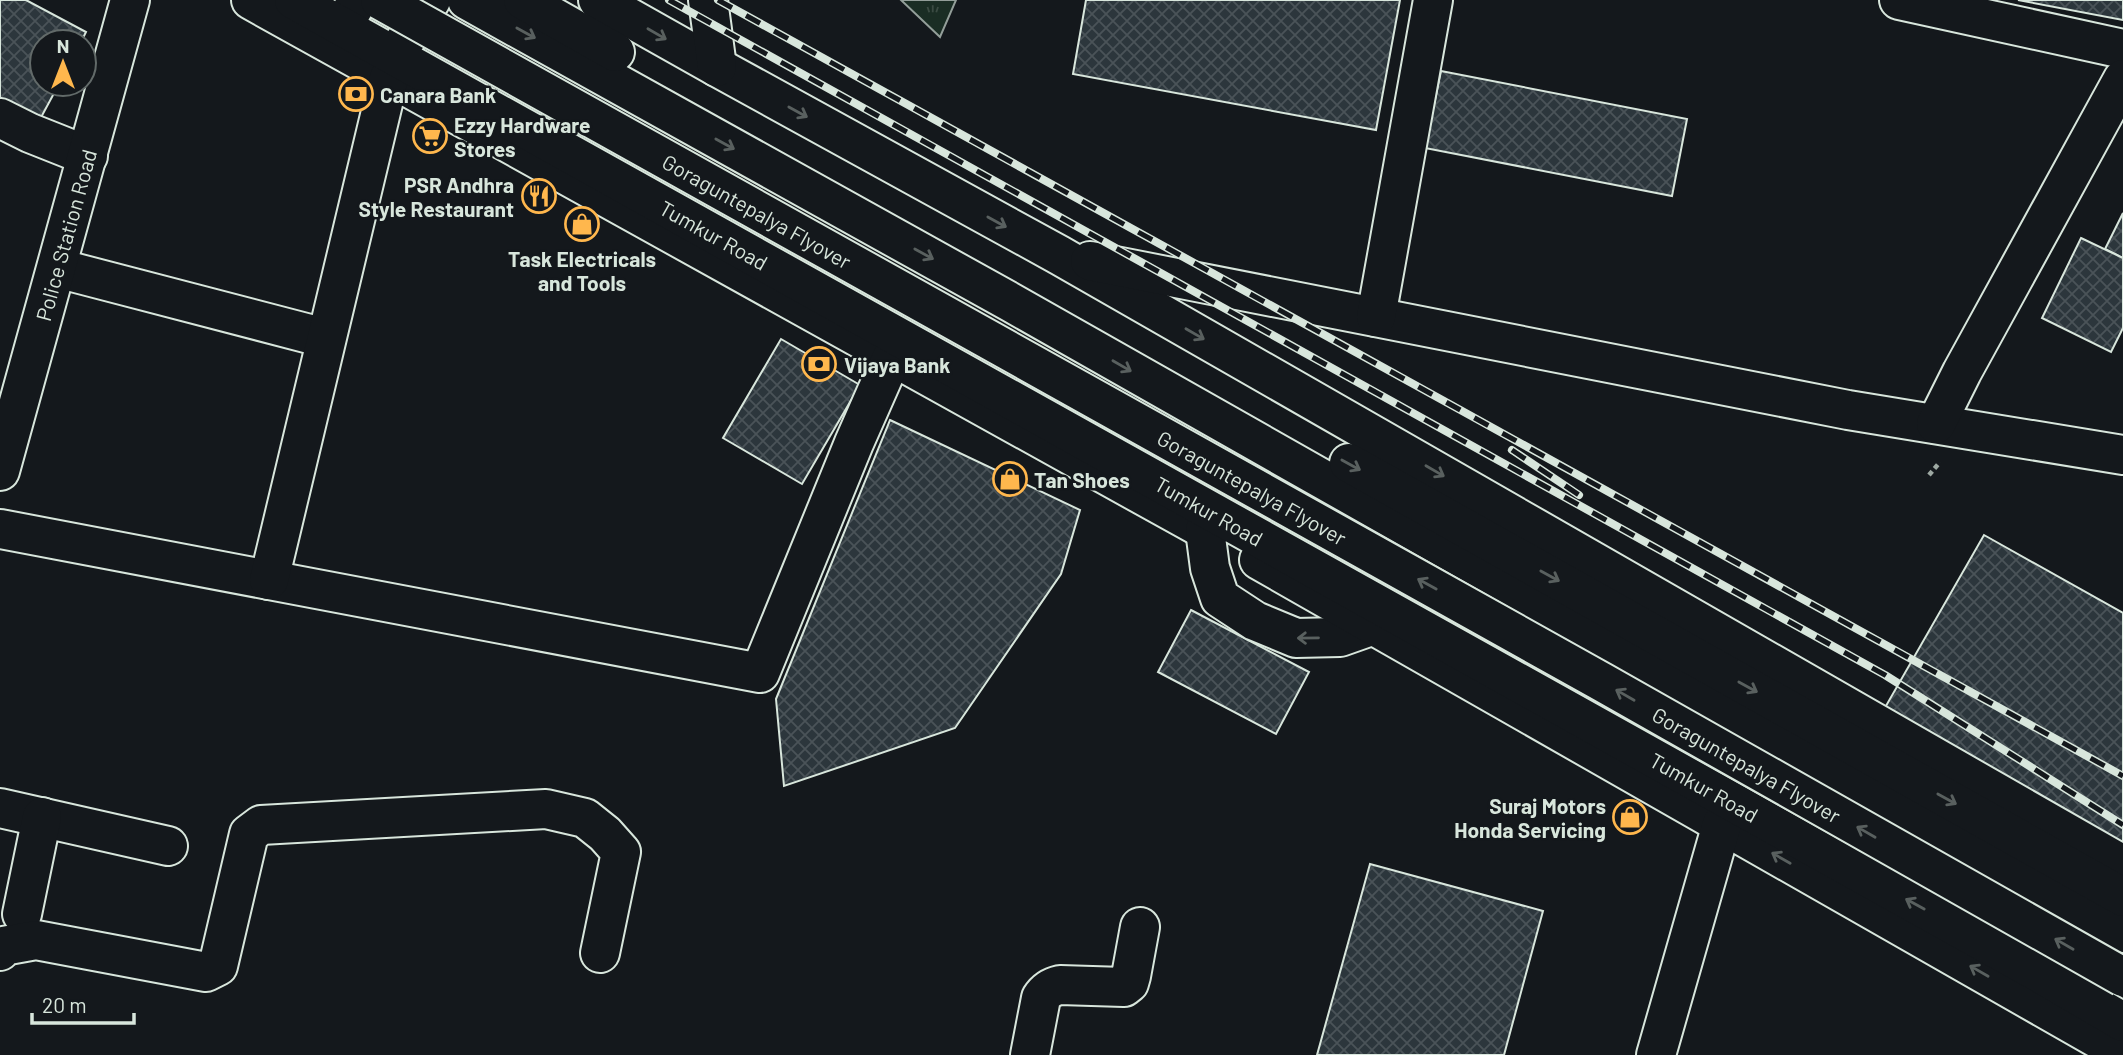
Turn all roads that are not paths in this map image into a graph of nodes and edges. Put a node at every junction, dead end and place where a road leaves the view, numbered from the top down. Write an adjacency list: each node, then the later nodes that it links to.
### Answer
1 (131, 0): 18 (main road, Police Station Road)
2 (251, 0): 14 (main road)
3 (294, 0): 12 (main road, Tumkur Road)
4 (380, 0): 42 (main road, Goraguntepalya Flyover, one-way to 4, bridge)
5 (431, 0): 14 (main road)
6 (467, 0): 39 (main road, Goraguntepalya Flyover, one-way to 39)
7 (523, 0): 36 (main road, one-way to 36)
8 (598, 0): 15 (main road, one-way to 15)
9 (708, 0): 15 (main road)
10 (1433, 0): 21 (main road)
11 (1899, 0): 13 (main road)
12 (350, 13): 14 (main road, Tumkur Road)
13 (2123, 49)
14 (392, 67): 22 (main road); 23 (main road); 43 (main road, Tumkur Road, one-way to 14)
15 (717, 68): 19 (main road, one-way to 19)
16 (2123, 79): 24 (main road)
17 (0, 118): 18 (main road)
18 (88, 156): 20 (main road, Police Station Road)
19 (1059, 256): 21 (main road); 35 (main road, one-way to 35)
20 (57, 268): 22 (main road); 26 (main road, Police Station Road)
21 (1376, 317): 24 (main road)
22 (325, 338): 29 (main road)
23 (891, 357): 28 (main road); 29 (main road)
24 (1936, 424): 25 (main road)
25 (2123, 455)
26 (0, 471)
27 (0, 529): 29 (main road)
28 (1205, 530): 30 (main road); 30 (main road, one-way to 28)
29 (269, 580)
30 (1374, 625): 33 (main road)
31 (0, 808): 32 (main road)
32 (42, 817): 34 (main road); 37 (main road)
33 (1721, 824): 44 (main road, one-way to 33); 46 (main road)
34 (168, 846)
35 (2123, 865)
36 (2123, 897)
37 (22, 914)
38 (1140, 927): 45 (main road)
39 (2123, 933)
40 (0, 951): 41 (main road)
41 (600, 953)
42 (2123, 977)
43 (2123, 1023)
44 (2123, 1054)
45 (1030, 1055)
46 (1656, 1055)

